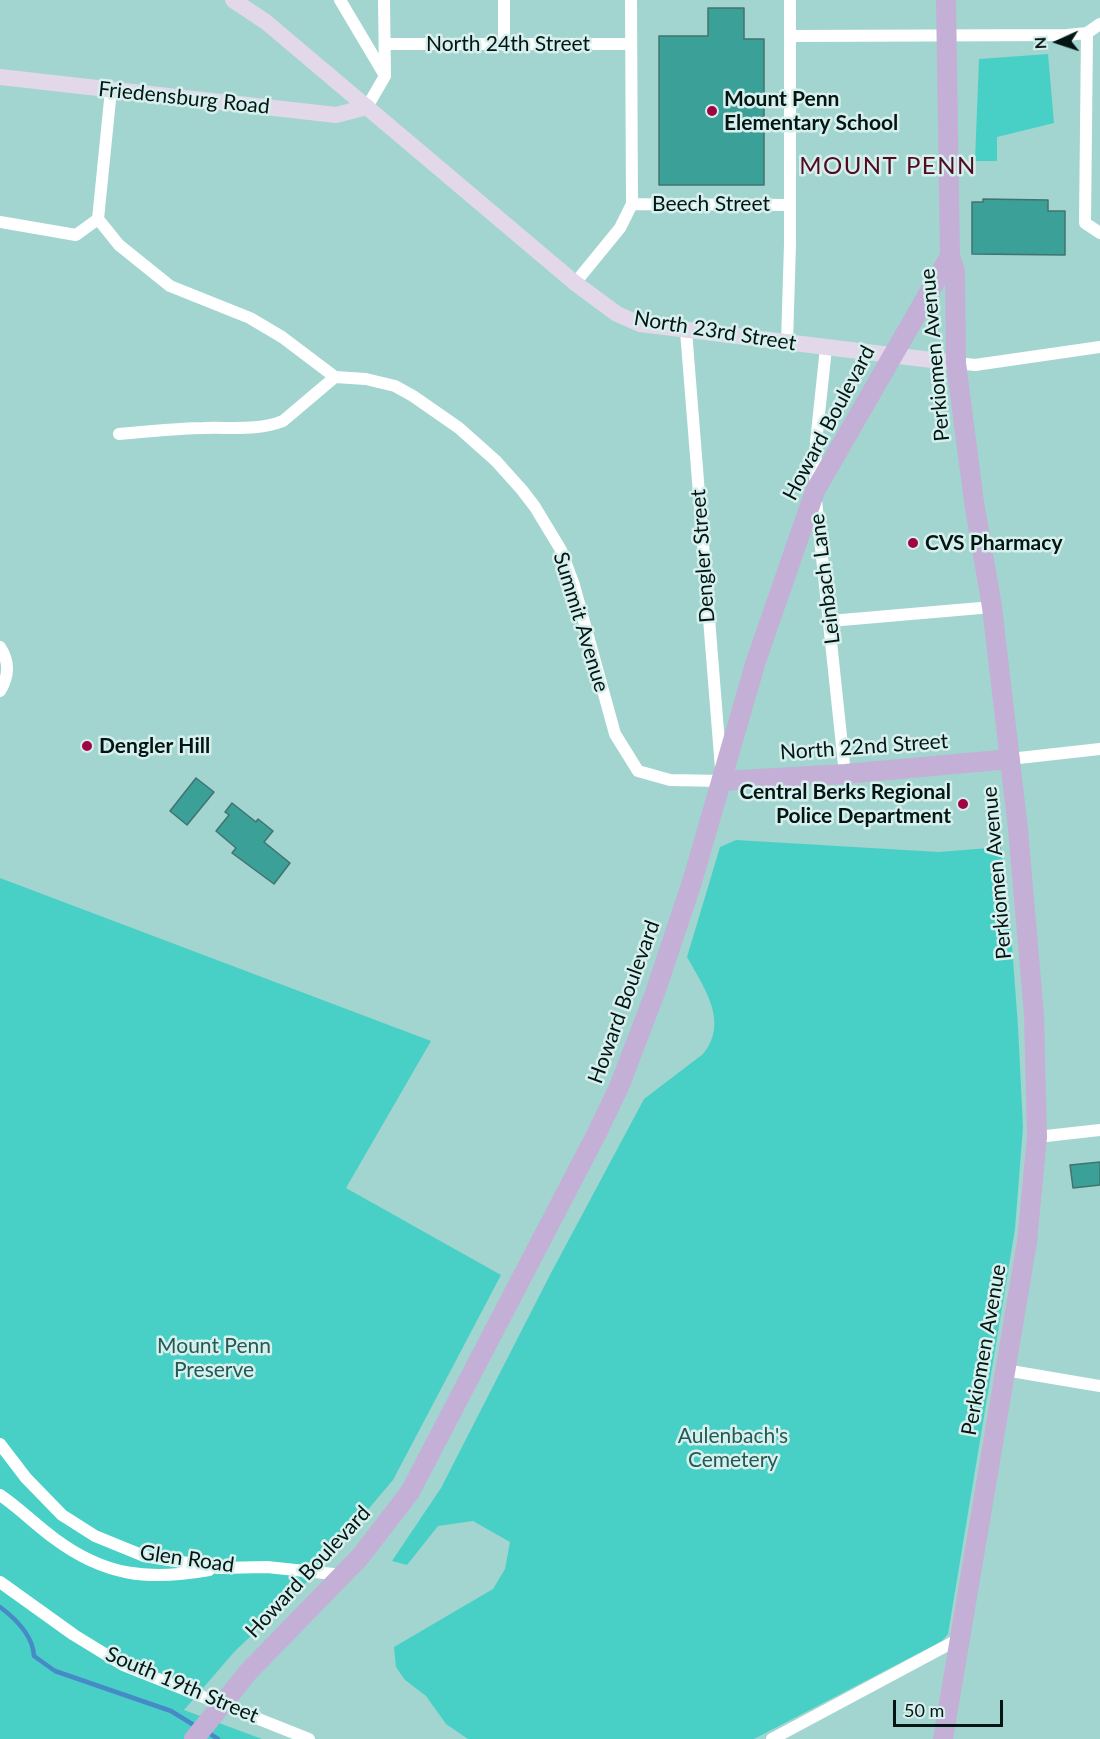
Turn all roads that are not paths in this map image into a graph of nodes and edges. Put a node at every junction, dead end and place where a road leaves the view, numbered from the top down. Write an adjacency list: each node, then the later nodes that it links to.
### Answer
1 (233, 0): 18 (main road, North 23rd Street)
2 (340, 0): 15 (street)
3 (384, 0): 12 (street)
4 (504, 0): 14 (street)
5 (631, 0): 13 (street)
6 (790, 0): 10 (street)
7 (946, 0): 11 (main road, Perkiomen Avenue)
8 (1100, 24): 9 (street)
9 (1086, 33): 11 (street); 23 (street)
10 (790, 36): 11 (street); 20 (street)
11 (946, 36): 24 (main road, Perkiomen Avenue)
12 (385, 44): 14 (street, North 24th Street); 15 (street)
13 (631, 44): 14 (street, North 24th Street); 19 (street)
14 (504, 45)
15 (384, 76): 18 (street)
16 (0, 77): 17 (main road, Friedensburg Road)
17 (111, 90): 18 (main road, Friedensburg Road); 21 (street)
18 (367, 107): 25 (main road, North 23rd Street)
19 (632, 204): 20 (street, Beech Street); 25 (street)
20 (790, 205): 27 (street)
21 (98, 219): 22 (street); 32 (street)
22 (0, 222)
23 (1100, 233)
24 (950, 256): 30 (main road, Howard Boulevard); 31 (main road, Perkiomen Avenue)
25 (575, 283): 26 (main road, North 23rd Street)
26 (686, 331): 27 (main road, North 23rd Street); 42 (street, Dengler Street)
27 (787, 342): 29 (main road, North 23rd Street)
28 (1100, 347): 31 (street)
29 (826, 348): 30 (main road, North 23rd Street); 34 (street, Leinbach Lane)
30 (892, 356): 31 (main road, North 23rd Street); 34 (main road, Howard Boulevard)
31 (956, 363): 35 (main road, Perkiomen Avenue)
32 (335, 377): 33 (street); 42 (street, Summit Avenue)
33 (119, 434)
34 (815, 491): 36 (street, Leinbach Lane); 42 (main road, Howard Boulevard)
35 (992, 607): 36 (street); 40 (main road, Perkiomen Avenue)
36 (830, 621): 41 (street, Leinbach Lane)
37 (0, 647): 38 (street)
38 (0, 691)
39 (1100, 749): 40 (street)
40 (1010, 759): 41 (main road, North 22nd Street); 44 (main road, Perkiomen Avenue)
41 (845, 774): 42 (main road, North 22nd Street)
42 (722, 781): 50 (main road, Howard Boulevard)
43 (1100, 1130): 44 (street)
44 (1037, 1137): 45 (main road, Perkiomen Avenue)
45 (1005, 1370): 46 (street); 52 (main road, Perkiomen Avenue)
46 (1100, 1386)
47 (0, 1444): 49 (street, Glen Road)
48 (0, 1495): 49 (street)
49 (219, 1568): 50 (street, Glen Road)
50 (343, 1575): 53 (main road, Howard Boulevard)
51 (0, 1582): 54 (street, South 19th Street)
52 (959, 1640): 55 (street); 56 (main road, Perkiomen Avenue)
53 (194, 1739)
54 (309, 1739)
55 (772, 1739)
56 (943, 1739)

